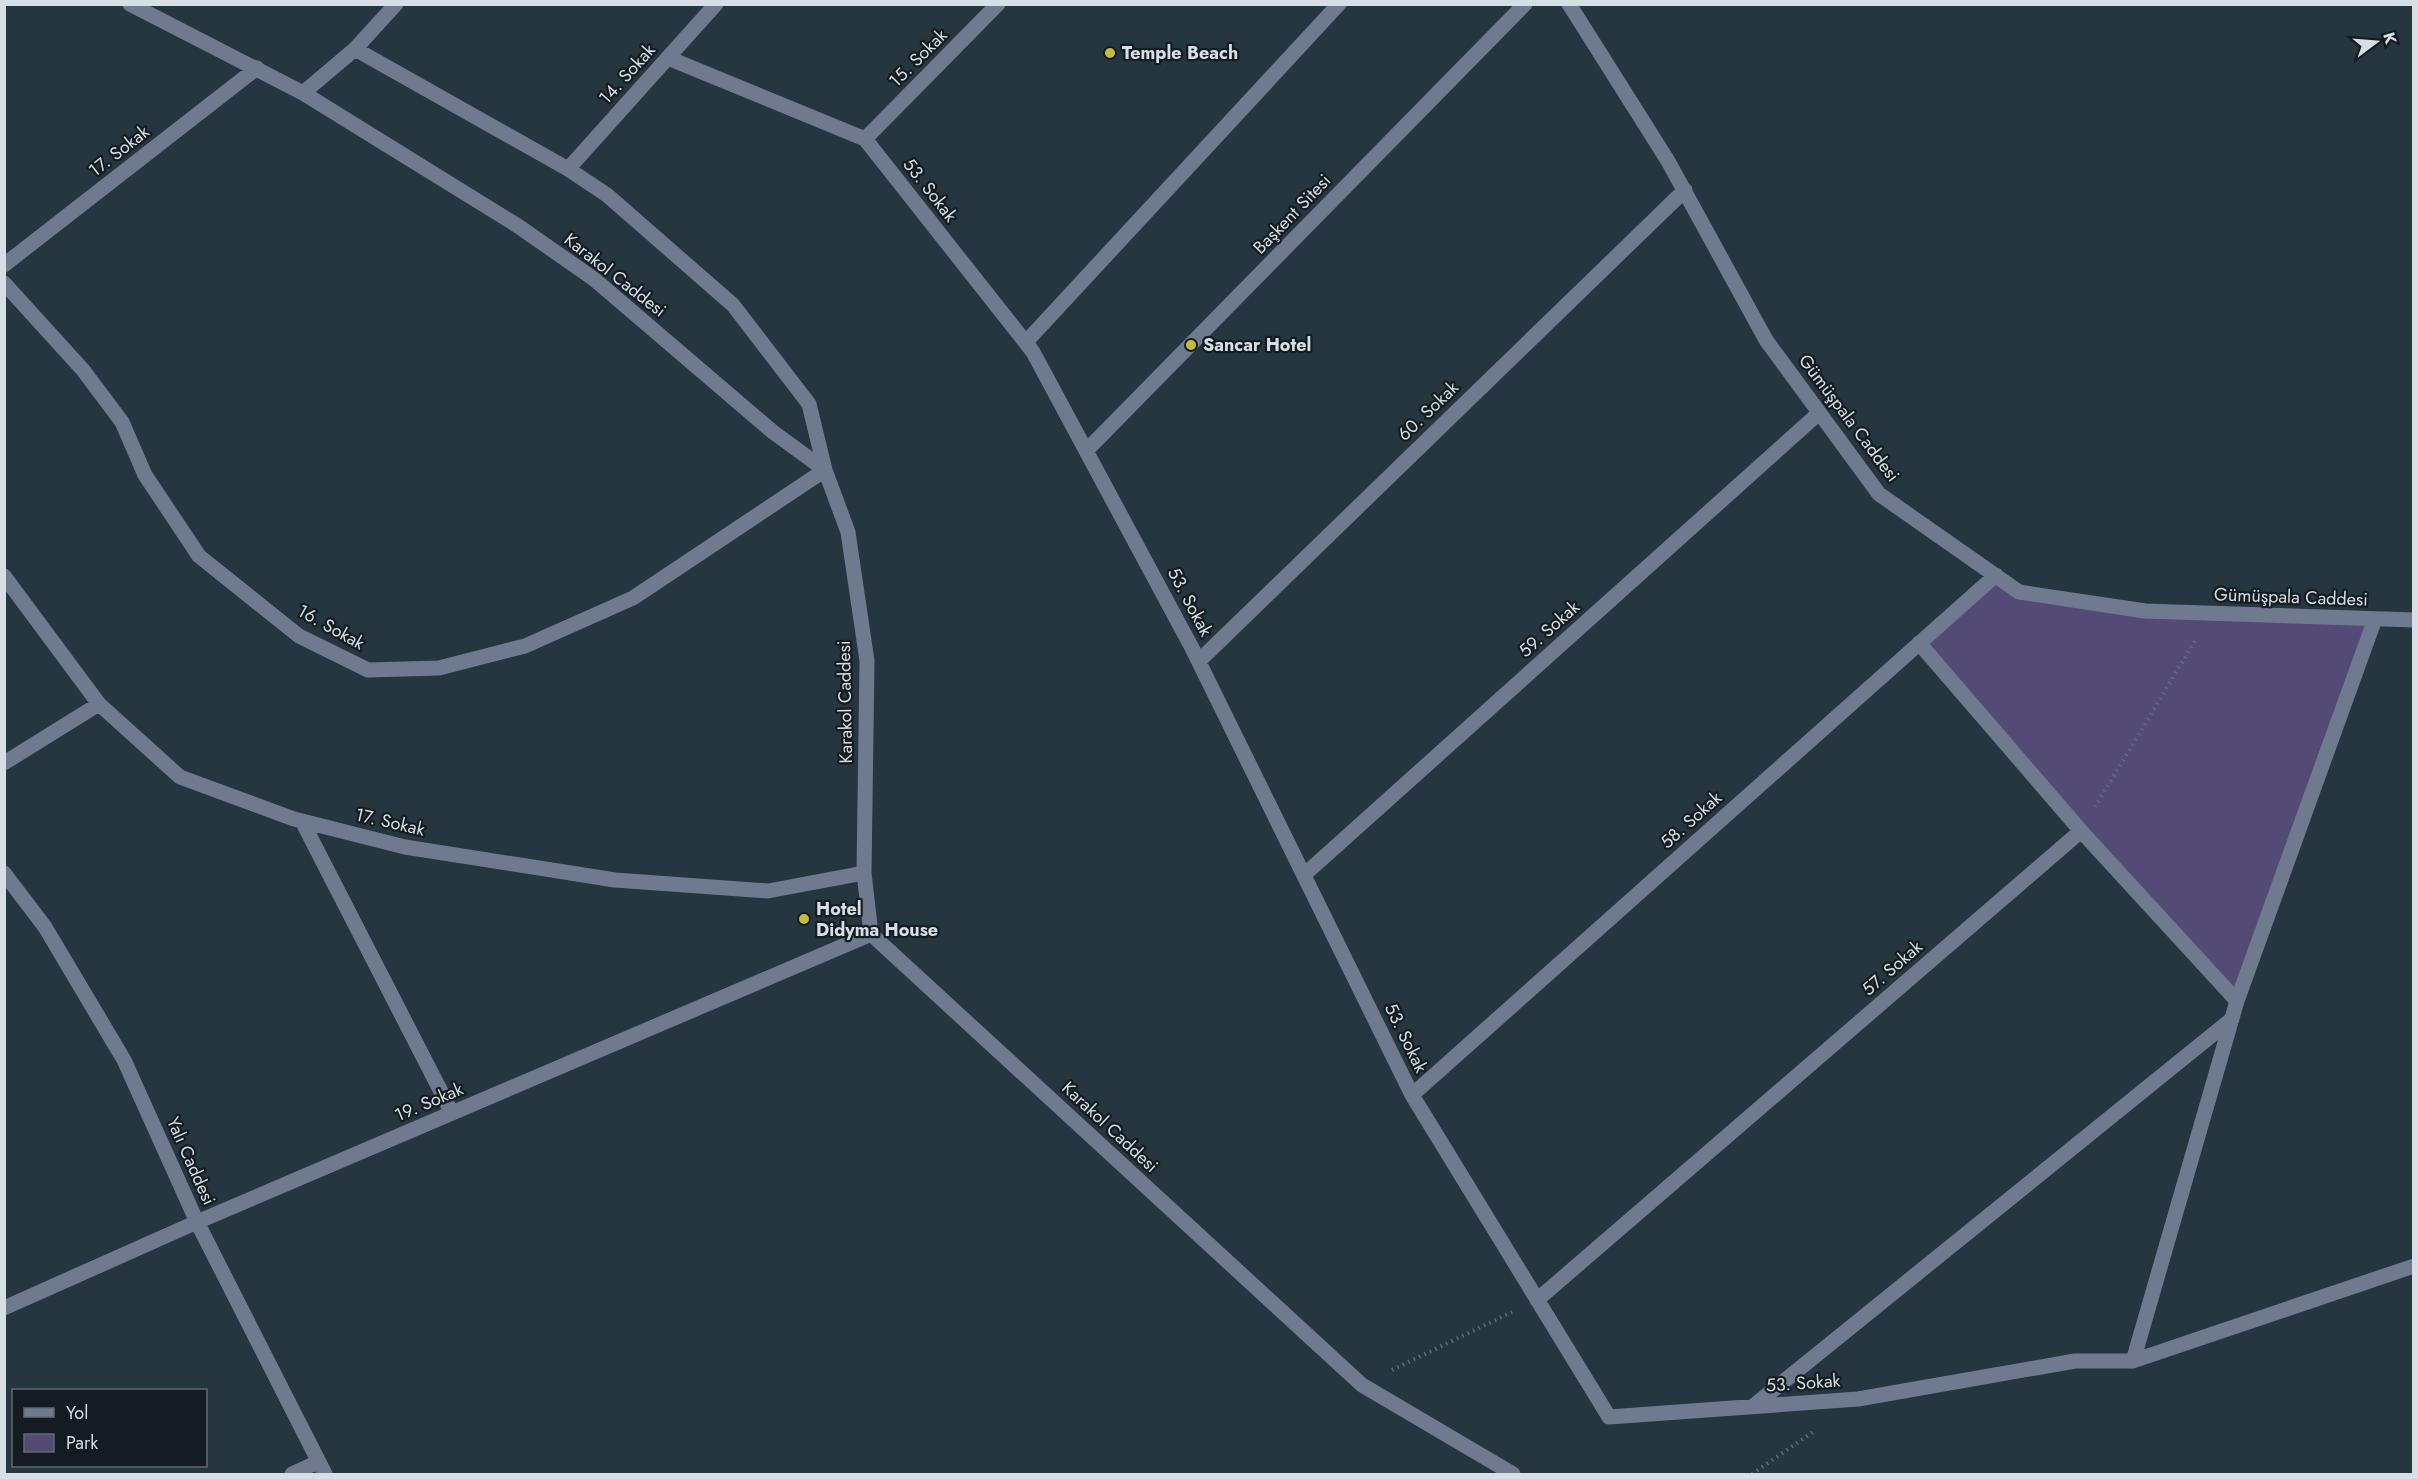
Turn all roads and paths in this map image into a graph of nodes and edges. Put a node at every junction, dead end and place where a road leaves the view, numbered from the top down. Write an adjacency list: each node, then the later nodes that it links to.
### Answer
1 (130, 4): 10 (street, Karakol Caddesi)
2 (396, 4): 8 (street)
3 (716, 4): 9 (street, 14. Sokak)
4 (998, 4): 12 (street, 15. Sokak)
5 (1339, 4): 17 (street)
6 (1525, 4): 19 (street, Başkent Sitesi)
7 (1569, 4): 14 (street, Gümüşpala Caddesi)
8 (355, 49): 11 (street); 13 (street)
9 (668, 58): 12 (street, 53. Sokak); 13 (street, 14. Sokak)
10 (257, 68): 11 (street, Karakol Caddesi); 15 (street, 17. Sokak)
11 (303, 93): 20 (street, Karakol Caddesi)
12 (865, 139): 17 (street, 53. Sokak)
13 (568, 169): 20 (street)
14 (1684, 190): 18 (street, Gümüşpala Caddesi); 27 (street, 60. Sokak)
15 (4, 266)
16 (4, 283): 20 (street, 16. Sokak)
17 (1026, 342): 19 (street, 53. Sokak)
18 (1819, 413): 21 (street, Gümüşpala Caddesi); 34 (street, 59. Sokak)
19 (1086, 451): 27 (street, 53. Sokak)
20 (825, 470): 33 (street, Karakol Caddesi)
21 (1996, 575): 23 (street, Gümüşpala Caddesi); 26 (street, 58. Sokak)
22 (4, 576): 28 (street, 17. Sokak)
23 (2211, 613): 24 (street, Gümüşpala Caddesi); 31 (path)
24 (2375, 619): 25 (street, Gümüşpala Caddesi); 36 (street)
25 (2414, 620)
26 (1919, 643): 31 (street); 38 (street, 58. Sokak)
27 (1199, 661): 34 (street, 53. Sokak)
28 (99, 704): 29 (street); 30 (street, 17. Sokak)
29 (4, 763)
30 (302, 821): 33 (street, 17. Sokak); 39 (street)
31 (2081, 831): 36 (street); 42 (street, 57. Sokak)
32 (4, 873): 40 (street, Yalı Caddesi)
33 (864, 873): 35 (street, Karakol Caddesi)
34 (1304, 875): 38 (street, 53. Sokak)
35 (871, 934): 39 (street, 19. Sokak); 45 (street, Karakol Caddesi)
36 (2237, 1000): 37 (street)
37 (2232, 1019): 44 (street); 46 (street)
38 (1412, 1095): 42 (street, 53. Sokak)
39 (452, 1113): 40 (street, 19. Sokak)
40 (197, 1222): 43 (street, 19. Sokak); 48 (street, Yalı Caddesi)
41 (2414, 1266): 44 (street, 53. Sokak)
42 (1537, 1300): 45 (path); 46 (street, 53. Sokak)
43 (4, 1308)
44 (2133, 1361): 46 (street, 53. Sokak)
45 (1362, 1385): 50 (street, Karakol Caddesi)
46 (1752, 1407)
47 (1820, 1427): 51 (path)
48 (321, 1468): 49 (street)
49 (292, 1474)
50 (1513, 1474)
51 (1752, 1474)

